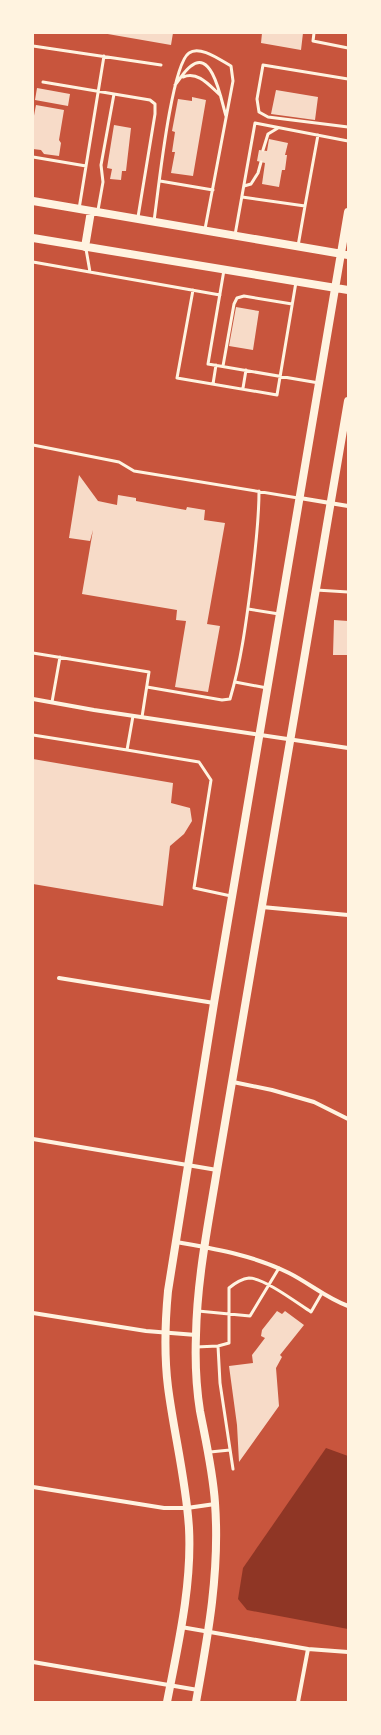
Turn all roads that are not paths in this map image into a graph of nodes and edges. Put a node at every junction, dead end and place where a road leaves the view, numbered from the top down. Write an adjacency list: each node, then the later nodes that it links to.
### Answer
1 (314, 33): 3 (lane)
2 (33, 46): 4 (lane)
3 (348, 48)
4 (104, 56): 5 (lane); 10 (lane)
5 (161, 65)
6 (182, 77): 9 (lane); 12 (lane); 12 (lane)
7 (348, 79): 14 (lane)
8 (44, 82): 10 (lane)
9 (174, 86): 13 (lane); 22 (lane)
10 (98, 91): 11 (lane); 21 (lane)
11 (114, 94): 29 (lane); 31 (lane)
12 (220, 95): 13 (lane)
13 (226, 116): 24 (lane)
14 (348, 127)
15 (278, 128): 16 (lane); 18 (lane); 23 (lane)
16 (318, 135): 17 (lane); 27 (lane)
17 (348, 141)
18 (263, 150)
19 (33, 157): 21 (lane)
20 (261, 162): 23 (lane)
21 (86, 166): 28 (lane)
22 (160, 181): 24 (lane); 32 (lane)
23 (244, 186): 25 (lane)
24 (213, 190): 33 (lane)
25 (242, 197): 27 (lane); 34 (lane)
26 (33, 201): 28 (main road)
27 (305, 206): 37 (lane)
28 (79, 209): 29 (main road)
29 (95, 211): 31 (main road); 36 (main road)
30 (348, 212): 38 (main road)
31 (137, 219): 32 (main road)
32 (154, 222): 33 (main road)
33 (205, 231): 34 (main road)
34 (235, 236): 37 (main road)
35 (33, 238): 36 (main road)
36 (85, 247): 40 (main road); 41 (lane)
37 (298, 247): 38 (main road)
38 (345, 254): 43 (main road)
39 (33, 262): 41 (lane)
40 (224, 270): 42 (main road); 46 (lane)
41 (90, 272): 44 (lane)
42 (296, 282): 43 (main road); 47 (lane)
43 (335, 288): 45 (main road); 52 (main road)
44 (193, 290): 46 (lane); 53 (lane)
45 (348, 290)
46 (220, 295): 48 (lane)
47 (292, 304): 49 (lane); 51 (lane)
48 (216, 365): 49 (lane); 53 (lane)
49 (223, 366): 50 (lane)
50 (246, 370): 51 (lane); 54 (lane)
51 (280, 376): 52 (lane); 54 (lane)
52 (319, 383): 58 (main road)
53 (213, 384): 54 (lane)
54 (243, 388)
55 (348, 401): 59 (main road)
56 (33, 445): 57 (lane)
57 (259, 491): 58 (lane); 63 (lane)
58 (300, 498): 59 (street); 64 (main road)
59 (331, 504): 60 (street); 61 (main road)
60 (348, 506)
61 (316, 590): 62 (lane); 76 (main road)
62 (348, 592)
63 (248, 609): 64 (lane); 67 (lane)
64 (281, 614): 69 (main road)
65 (33, 654): 66 (lane)
66 (60, 657): 68 (lane); 71 (lane)
67 (235, 682): 68 (lane); 69 (lane)
68 (147, 687): 73 (lane)
69 (268, 688): 75 (main road)
70 (33, 699): 71 (street)
71 (52, 702): 72 (street)
72 (133, 716): 73 (street); 78 (lane)
73 (142, 717): 75 (street)
74 (33, 735): 78 (lane)
75 (260, 735): 76 (street); 79 (main road)
76 (290, 739): 77 (street); 80 (main road)
77 (348, 748)
78 (127, 750): 79 (lane)
79 (232, 896): 83 (main road)
80 (262, 907): 81 (street); 84 (main road)
81 (348, 915)
82 (59, 978): 83 (street)
83 (214, 1003): 87 (main road)
84 (233, 1082): 85 (street); 88 (main road)
85 (348, 1119)
86 (33, 1139): 87 (street)
87 (188, 1165): 88 (street); 89 (main road)
88 (217, 1170): 90 (main road)
89 (175, 1242): 90 (street); 98 (main road)
90 (205, 1247): 91 (street); 95 (main road)
91 (279, 1268): 92 (lane); 93 (street)
92 (269, 1285): 93 (lane); 97 (lane); 97 (lane)
93 (322, 1293): 94 (street)
94 (348, 1306)
95 (198, 1311): 97 (lane); 99 (main road)
96 (33, 1313): 98 (street)
97 (228, 1315): 100 (lane)
98 (164, 1332): 99 (street); 107 (main road)
99 (196, 1335): 101 (main road)
100 (218, 1346): 101 (lane); 102 (lane)
101 (196, 1347): 103 (main road)
102 (230, 1450): 103 (lane); 104 (lane)
103 (209, 1452): 106 (main road)
104 (233, 1469)
105 (33, 1488): 107 (street)
106 (215, 1504): 107 (street); 109 (main road)
107 (187, 1508): 108 (main road)
108 (181, 1627): 109 (street); 113 (main road)
109 (209, 1631): 110 (street); 114 (main road)
110 (308, 1648): 111 (street); 117 (street)
111 (348, 1652)
112 (33, 1662): 113 (street)
113 (171, 1685): 114 (street); 115 (main road)
114 (199, 1690): 116 (main road)
115 (168, 1702)
116 (196, 1702)
117 (298, 1702)

